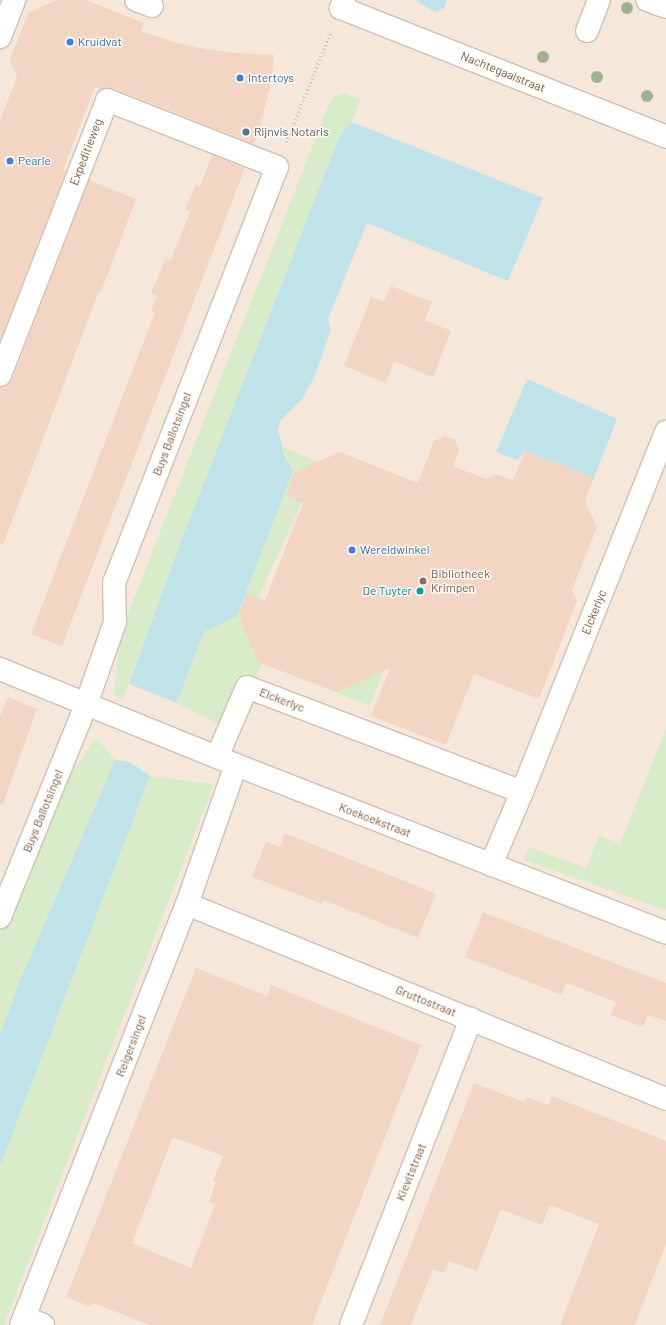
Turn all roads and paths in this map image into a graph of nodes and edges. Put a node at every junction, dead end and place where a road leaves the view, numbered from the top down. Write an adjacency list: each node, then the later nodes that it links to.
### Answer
1 (14, 0): 7 (street)
2 (599, 0): 6 (street)
3 (647, 0): 5 (street)
4 (342, 4): 8 (street, Nachtegaalstraat); 9 (path)
5 (666, 7)
6 (587, 31)
7 (0, 37)
8 (666, 137)
9 (277, 167): 10 (street, Expeditieweg); 13 (street, Buys Ballotsingel)
10 (0, 375)
11 (666, 432): 15 (street, Elckerlyc)
12 (0, 669): 13 (street)
13 (86, 705): 14 (street, Koekoekstraat); 18 (street, Buys Ballotsingel)
14 (226, 761): 15 (street, Elckerlyc); 16 (street, Koekoekstraat); 17 (street, Reigersingel)
15 (522, 792): 16 (street, Elckerlyc)
16 (491, 865): 19 (street, Koekoekstraat)
17 (187, 904): 20 (street, Gruttostraat); 22 (street, Reigersingel)
18 (0, 917)
19 (666, 932)
20 (471, 1019): 21 (street, Gruttostraat); 23 (street, Kievitstraat)
21 (666, 1098)
22 (29, 1322)
23 (351, 1325)

